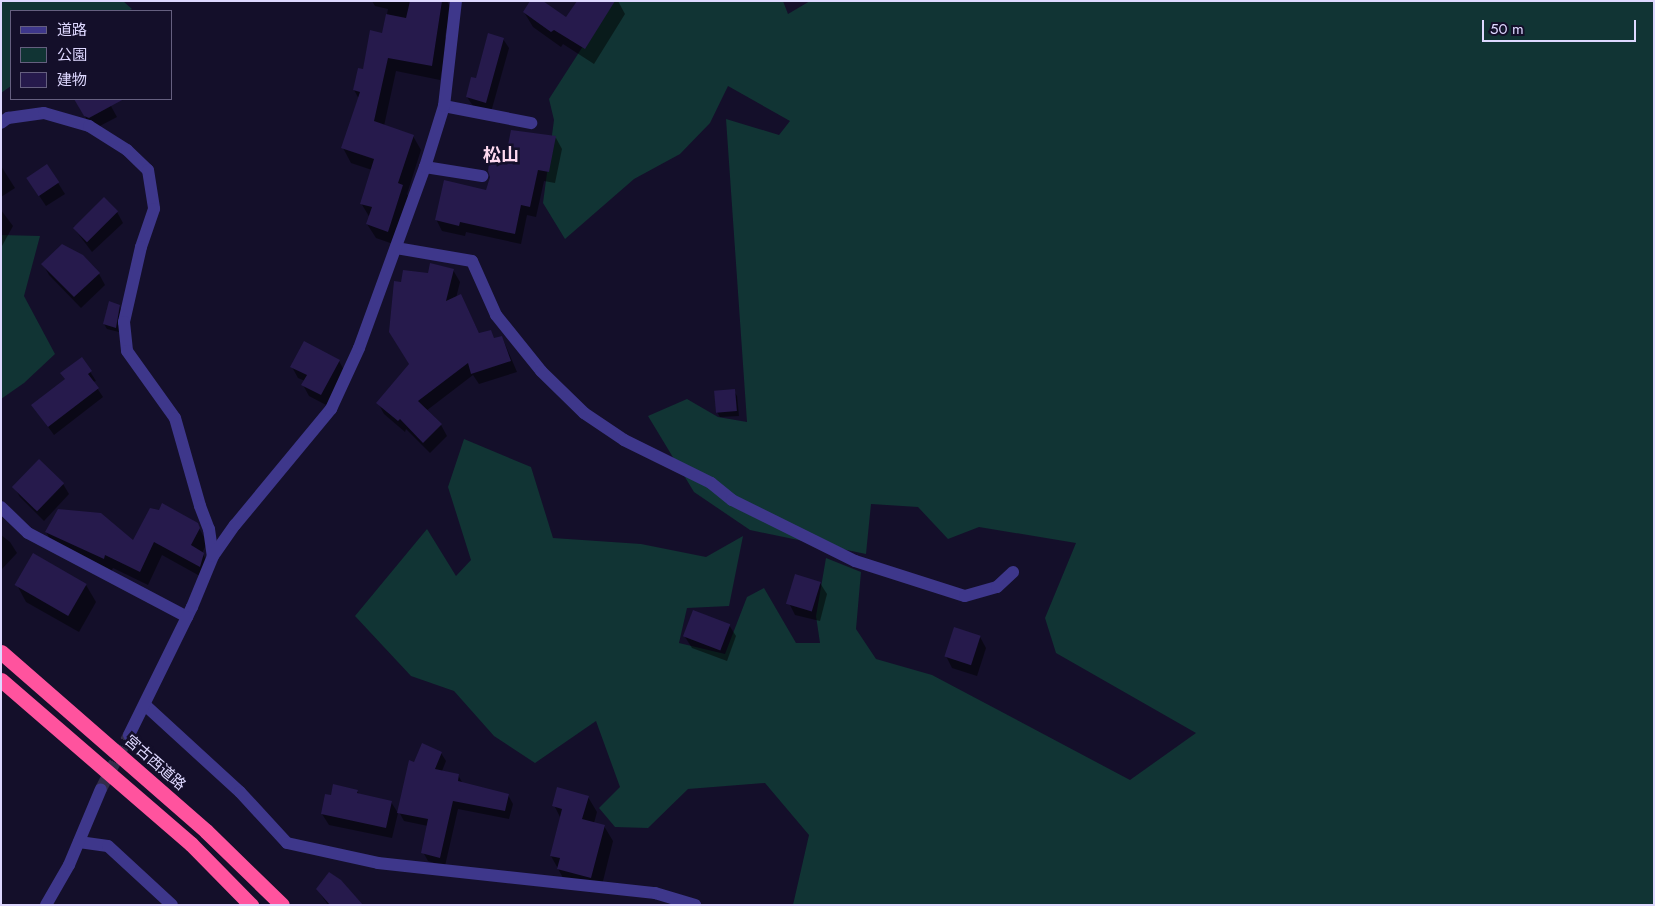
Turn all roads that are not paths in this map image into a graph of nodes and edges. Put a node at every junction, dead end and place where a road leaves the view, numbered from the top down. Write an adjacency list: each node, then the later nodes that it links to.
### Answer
1 (456, 1): 2 (street)
2 (444, 106): 4 (street); 5 (street)
3 (1, 123): 9 (street)
4 (531, 123)
5 (425, 167): 6 (street); 7 (street)
6 (482, 176)
7 (396, 248): 9 (street); 10 (street)
8 (1, 507): 11 (street)
9 (214, 556): 11 (street)
10 (1013, 572)
11 (188, 617): 14 (street)
12 (1, 652): 21 (highway, 宮古西道路)
13 (1, 680): 20 (highway)
14 (144, 705): 15 (street); 22 (street)
15 (129, 735)
16 (101, 790): 17 (street)
17 (79, 842): 18 (street); 19 (street)
18 (46, 905)
19 (172, 905)
20 (251, 905)
21 (282, 905)
22 (694, 905)

